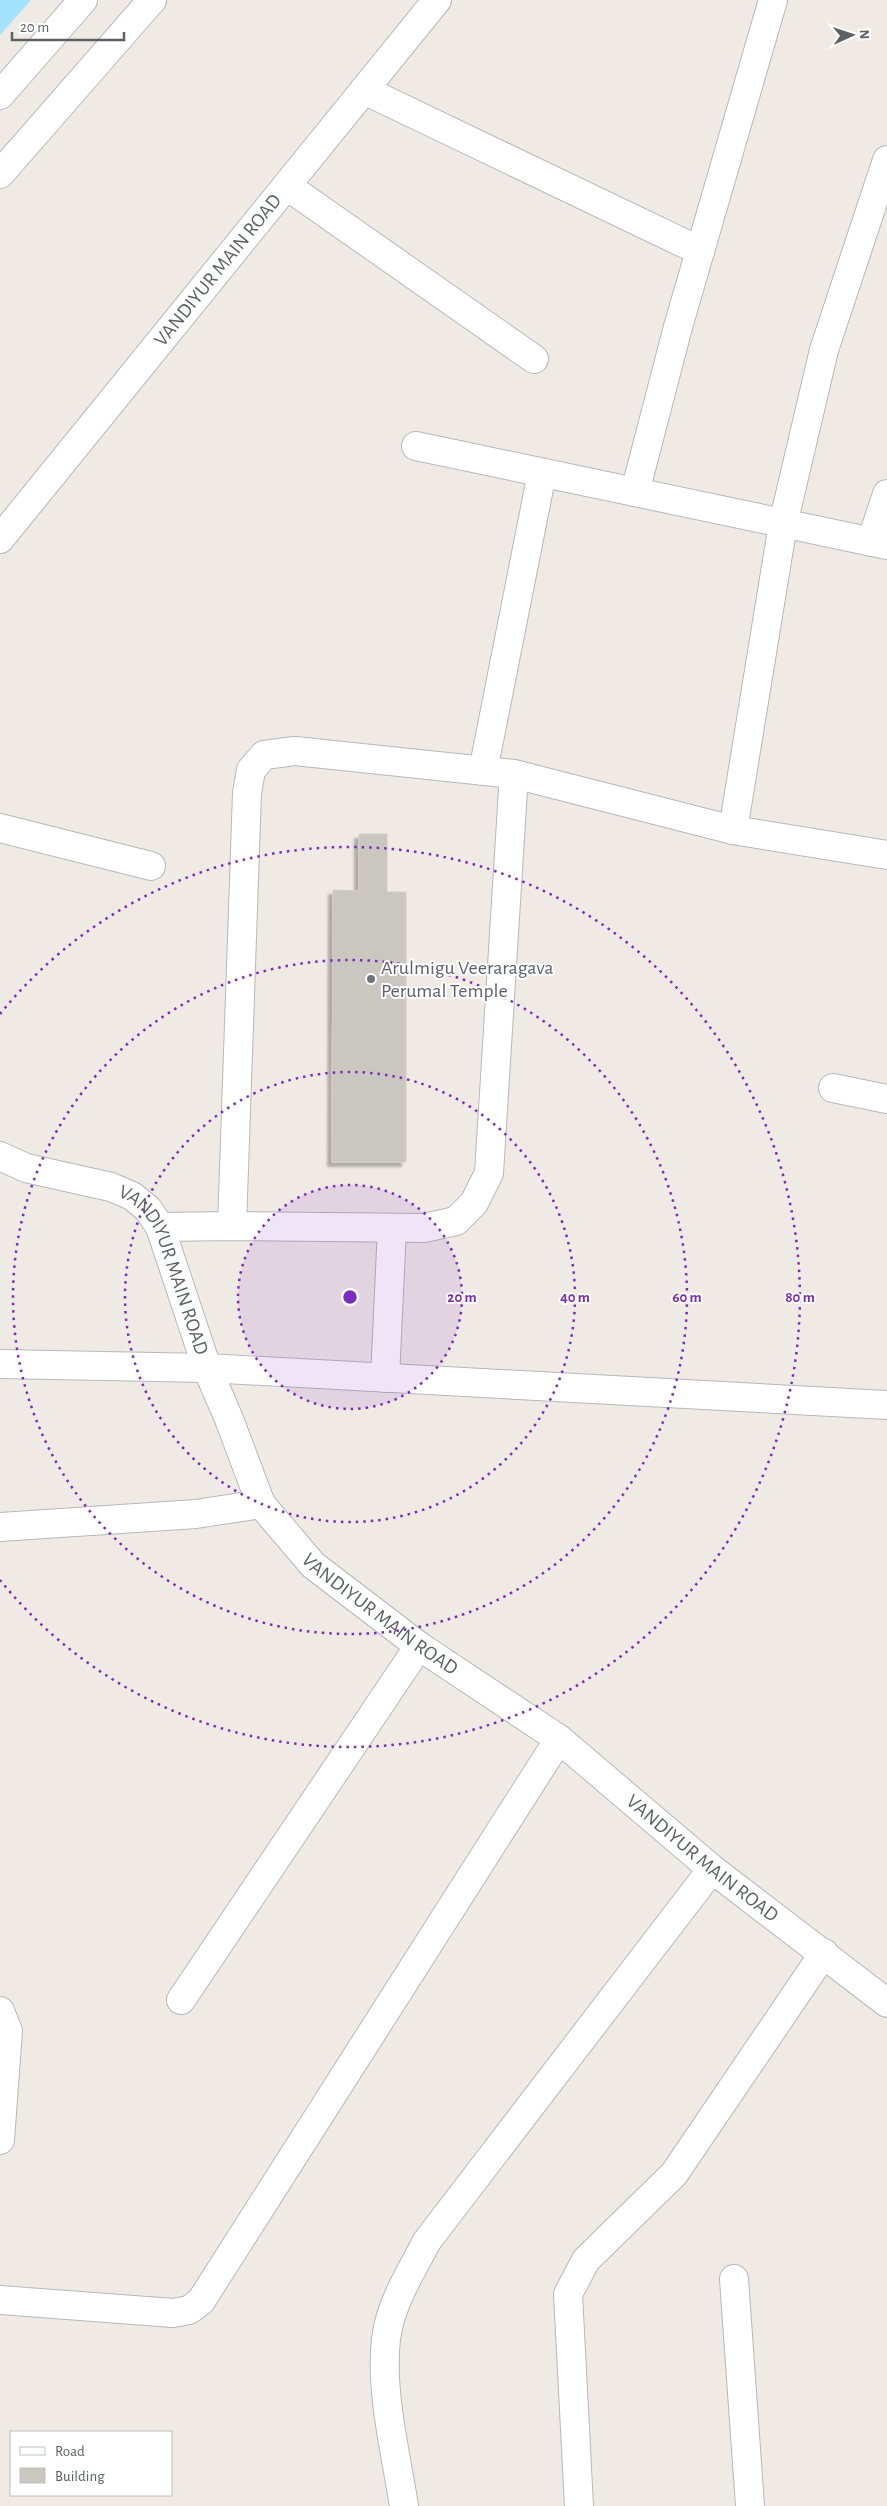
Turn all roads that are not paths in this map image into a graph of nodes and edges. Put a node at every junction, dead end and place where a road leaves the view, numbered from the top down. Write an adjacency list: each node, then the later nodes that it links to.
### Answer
1 (83, 0): 6 (street)
2 (152, 0): 8 (street)
3 (437, 0): 5 (street, VANDIYUR MAIN ROAD)
4 (773, 0): 10 (street)
5 (364, 90): 9 (street, VANDIYUR MAIN ROAD); 10 (street)
6 (0, 95)
7 (887, 160): 16 (street)
8 (0, 174)
9 (287, 186): 11 (street); 17 (street, VANDIYUR MAIN ROAD)
10 (700, 251): 14 (street)
11 (534, 359)
12 (416, 446): 13 (street)
13 (542, 473): 14 (street); 19 (street)
14 (635, 492): 16 (street)
15 (887, 494): 18 (street)
16 (783, 524): 18 (street); 22 (street)
17 (0, 540)
18 (879, 544)
19 (483, 771): 20 (street); 28 (street)
20 (514, 774): 22 (street); 30 (street)
21 (0, 828): 24 (street)
22 (732, 830): 23 (street)
23 (887, 854)
24 (151, 866)
25 (832, 1088): 26 (street)
26 (887, 1100)
27 (0, 1156): 29 (street, VANDIYUR MAIN ROAD)
28 (232, 1226): 29 (street); 30 (street)
29 (160, 1227): 32 (street, VANDIYUR MAIN ROAD)
30 (392, 1228): 33 (street)
31 (0, 1364): 32 (street)
32 (207, 1368): 33 (street); 35 (street, VANDIYUR MAIN ROAD)
33 (385, 1378): 34 (street)
34 (887, 1405)
35 (261, 1504): 36 (street); 37 (street, VANDIYUR MAIN ROAD)
36 (0, 1527)
37 (419, 1646): 38 (street, VANDIYUR MAIN ROAD); 41 (street)
38 (559, 1738): 39 (street, VANDIYUR MAIN ROAD); 46 (street)
39 (712, 1869): 40 (street, VANDIYUR MAIN ROAD); 47 (street)
40 (824, 1953): 42 (street, VANDIYUR MAIN ROAD); 48 (street)
41 (181, 2000)
42 (887, 2003)
43 (0, 2011): 44 (street)
44 (0, 2140)
45 (734, 2279): 49 (street)
46 (0, 2300)
47 (404, 2506)
48 (580, 2506)
49 (750, 2506)

